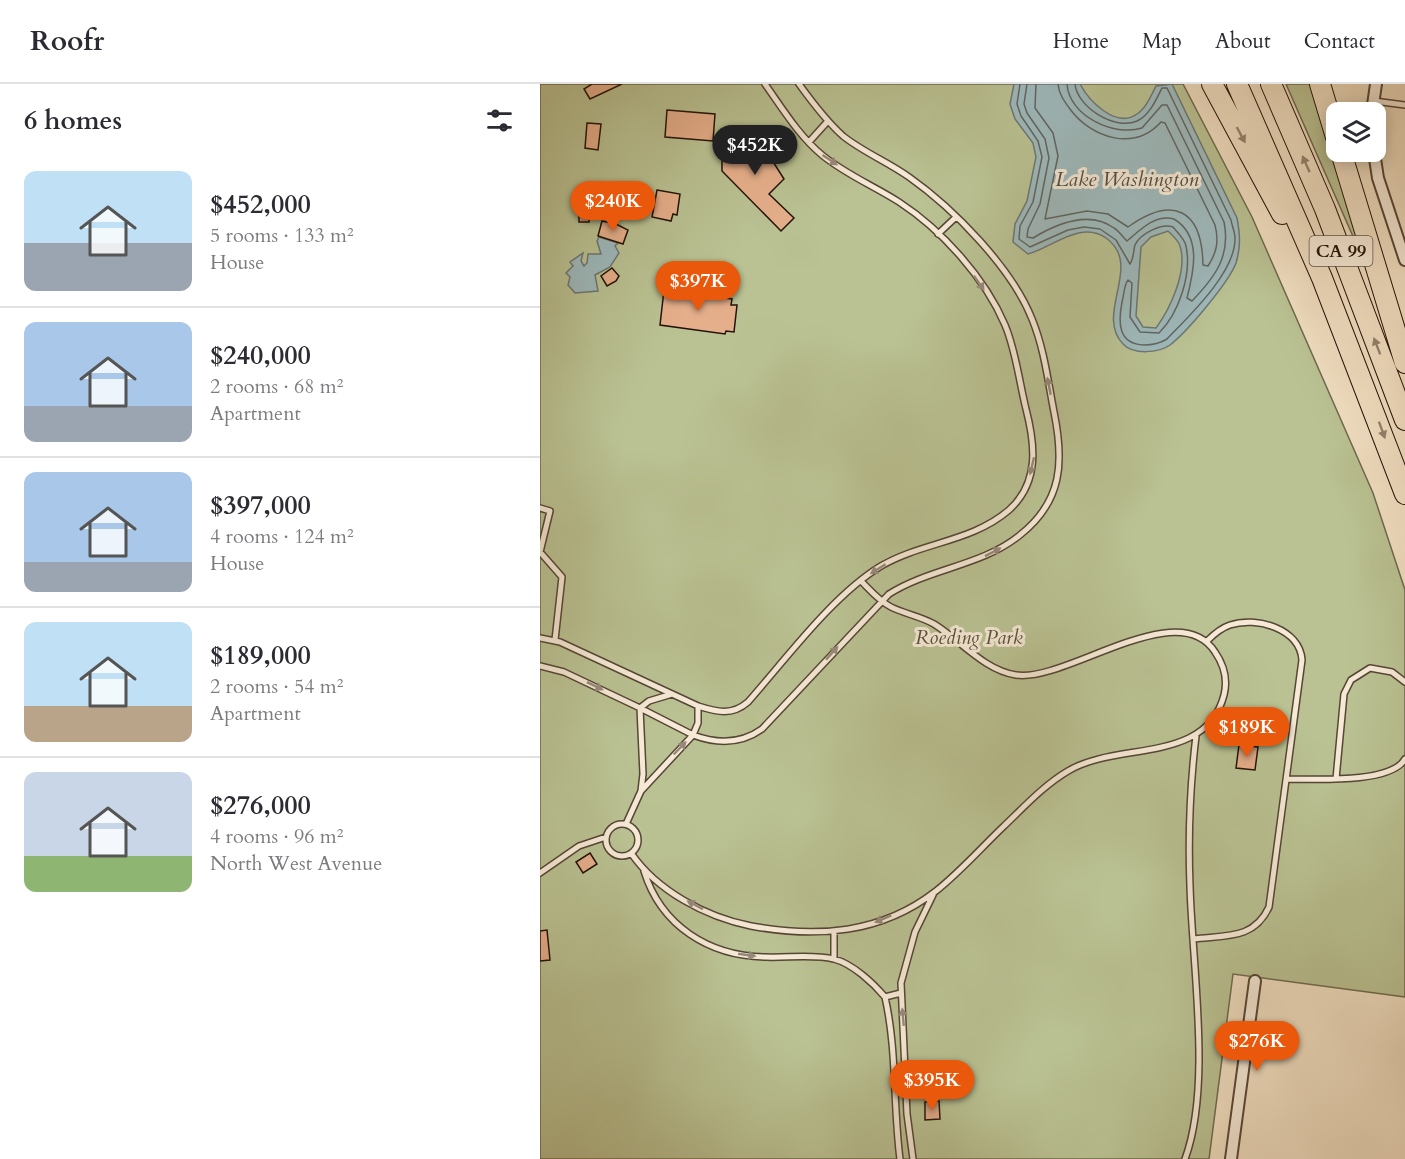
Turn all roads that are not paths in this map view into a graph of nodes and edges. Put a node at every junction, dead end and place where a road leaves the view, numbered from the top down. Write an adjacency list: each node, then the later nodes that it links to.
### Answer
1 (765, 84): 13 (lane)
2 (799, 84): 12 (lane)
3 (1212, 84): 19 (highway, one-way to 19)
4 (1237, 84): 19 (highway, CA 99)
5 (1271, 84): 21 (highway, CA 99, one-way to 5)
6 (1320, 84): 9 (highway)
7 (1376, 84): 8 (street)
8 (1374, 102)
9 (1326, 104)
10 (1405, 105): 11 (lane)
11 (1386, 106)
12 (828, 121): 13 (lane); 16 (lane)
13 (809, 142): 17 (lane, one-way to 17)
14 (1344, 162): 20 (highway)
15 (1376, 162): 18 (street)
16 (956, 217): 17 (lane); 25 (lane, one-way to 16)
17 (938, 234): 24 (lane, one-way to 24)
18 (1405, 260)
19 (1322, 278): 22 (highway, CA 99, one-way to 22)
20 (1405, 363)
21 (1405, 420)
22 (1405, 494)
23 (540, 508): 27 (lane)
24 (861, 581): 25 (lane); 32 (lane)
25 (881, 601): 28 (lane); 34 (lane, one-way to 25)
26 (540, 638): 27 (lane)
27 (555, 640): 31 (lane)
28 (1207, 641): 35 (lane); 37 (lane)
29 (540, 666): 33 (lane, one-way to 33)
30 (1405, 682): 38 (lane)
31 (673, 694): 32 (lane); 33 (lane)
32 (698, 706): 34 (lane)
33 (640, 708): 34 (lane); 39 (lane)
34 (693, 735): 39 (lane, one-way to 34)
35 (1196, 736): 45 (lane); 47 (lane)
36 (1405, 759): 38 (lane)
37 (1287, 779): 38 (lane); 47 (lane)
38 (1336, 779)
39 (641, 791): 40 (lane)
40 (626, 824): 41 (lane); 42 (lane)
41 (606, 837): 42 (lane); 44 (lane)
42 (631, 853): 43 (lane)
43 (644, 871): 46 (lane, one-way to 43); 48 (lane, one-way to 48)
44 (540, 873)
45 (935, 892): 46 (lane, one-way to 46); 50 (lane)
46 (834, 933): 48 (lane)
47 (1193, 939): 54 (lane)
48 (834, 959): 51 (lane)
49 (1255, 981): 55 (street)
50 (901, 993): 51 (lane); 53 (lane, one-way to 50)
51 (885, 997): 52 (lane)
52 (900, 1159)
53 (913, 1159)
54 (1185, 1159)
55 (1231, 1159)

